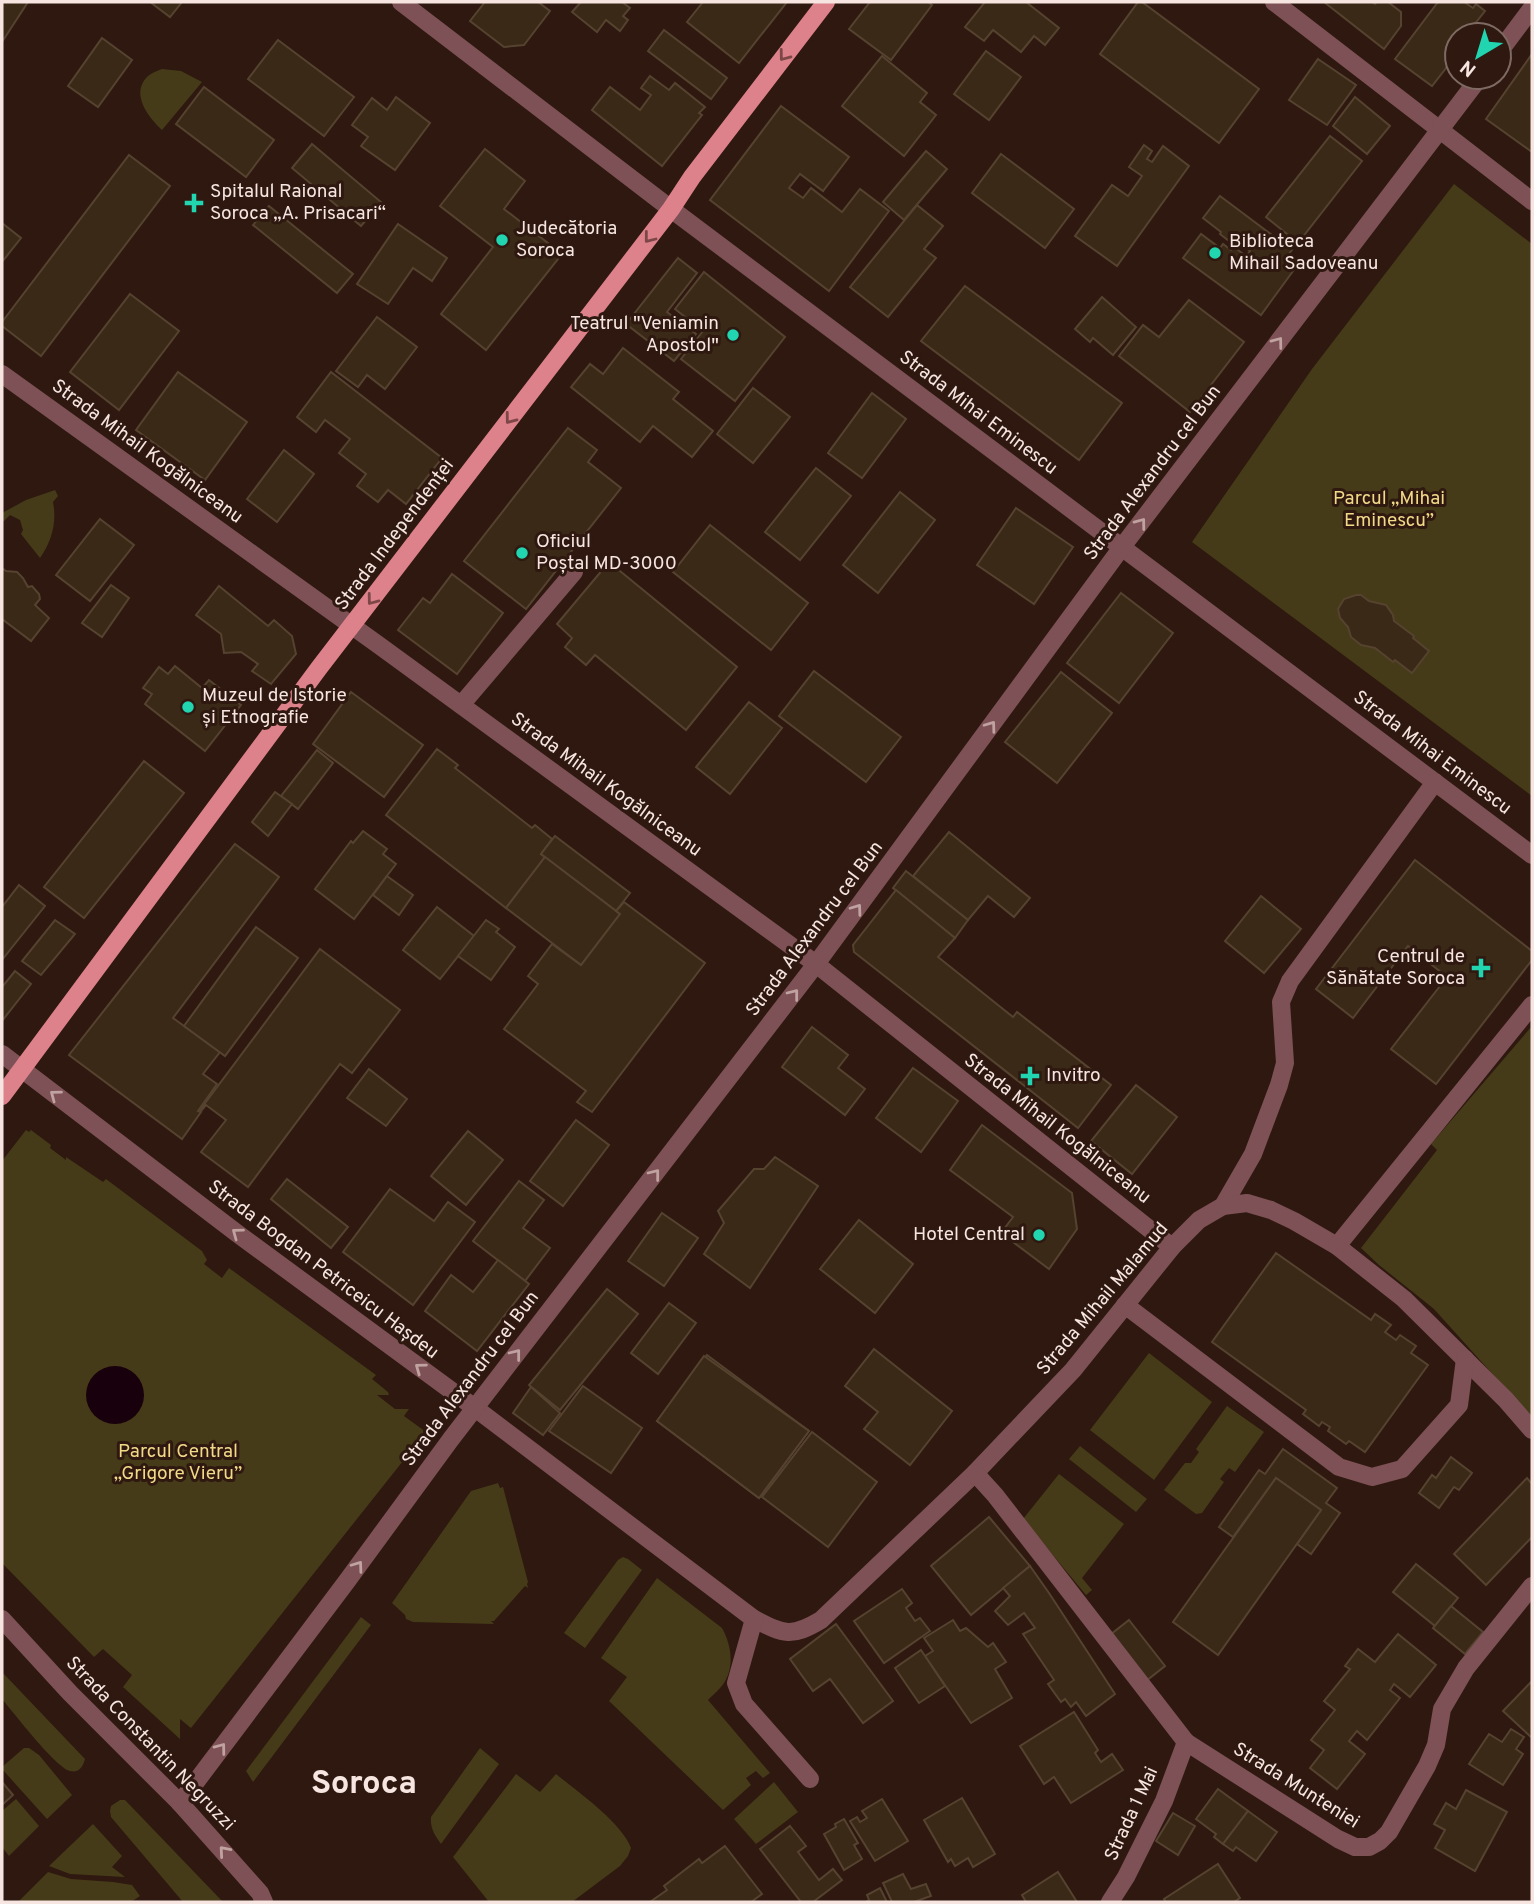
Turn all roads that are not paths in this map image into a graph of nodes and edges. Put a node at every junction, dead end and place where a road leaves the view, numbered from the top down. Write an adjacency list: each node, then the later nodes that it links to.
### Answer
1 (401, 2): 9 (street, Strada Mihai Eminescu)
2 (826, 2): 9 (main road, Strada Independenței, one-way to 9)
3 (1274, 2): 7 (street)
4 (1532, 8): 5 (street)
5 (1513, 33)
6 (1469, 91): 7 (street, Strada Alexandru cel Bun)
7 (1440, 130): 8 (street); 11 (street, Strada Alexandru cel Bun, one-way to 7)
8 (1532, 201)
9 (671, 209): 11 (street, Strada Mihai Eminescu); 13 (main road, Strada Independenței, one-way to 13)
10 (2, 374): 13 (street, Strada Mihail Kogălniceanu)
11 (1122, 547): 15 (street, Strada Mihai Eminescu); 17 (street, Strada Alexandru cel Bun, one-way to 11)
12 (574, 572): 14 (street)
13 (352, 626): 14 (street, Strada Mihail Kogălniceanu); 20 (main road, Strada Independenței)
14 (461, 705): 17 (street, Strada Mihail Kogălniceanu)
15 (1435, 782): 16 (street, Strada Mihai Eminescu); 22 (street, Strada Mihail Malamud)
16 (1532, 855)
17 (816, 964): 24 (street, Strada Mihail Kogălniceanu); 27 (street, Strada Alexandru cel Bun, one-way to 17)
18 (1532, 1005): 23 (street)
19 (2, 1054): 20 (street, Strada Bogdan Petriceicu Hașdeu)
20 (22, 1070): 21 (main road, Strada Independenței); 27 (street, Strada Bogdan Petriceicu Hașdeu, one-way to 20)
21 (2, 1096)
22 (1223, 1206): 23 (street); 24 (street, Strada Mihail Malamud)
23 (1337, 1246): 26 (street)
24 (1172, 1247): 25 (street, Strada Mihail Malamud)
25 (1125, 1305): 26 (street); 29 (street, Strada Mihail Malamud)
26 (1465, 1359): 28 (street)
27 (475, 1408): 32 (street, Strada Bogdan Petriceicu Hașdeu); 36 (street, Strada Alexandru cel Bun, one-way to 27)
28 (1532, 1430)
29 (975, 1472): 33 (street, Strada Mihail Malamud); 34 (street)
30 (1532, 1586): 34 (street, Strada Munteniei)
31 (2, 1619): 36 (street, Strada Constantin Negruzzi)
32 (754, 1619): 33 (street, Strada Bogdan Petriceicu Hașdeu); 35 (street)
33 (794, 1632)
34 (1186, 1742): 38 (street, Strada 1 Mai)
35 (810, 1779)
36 (180, 1803): 37 (street, Strada Constantin Negruzzi, one-way to 36)
37 (264, 1902)
38 (1111, 1902)

